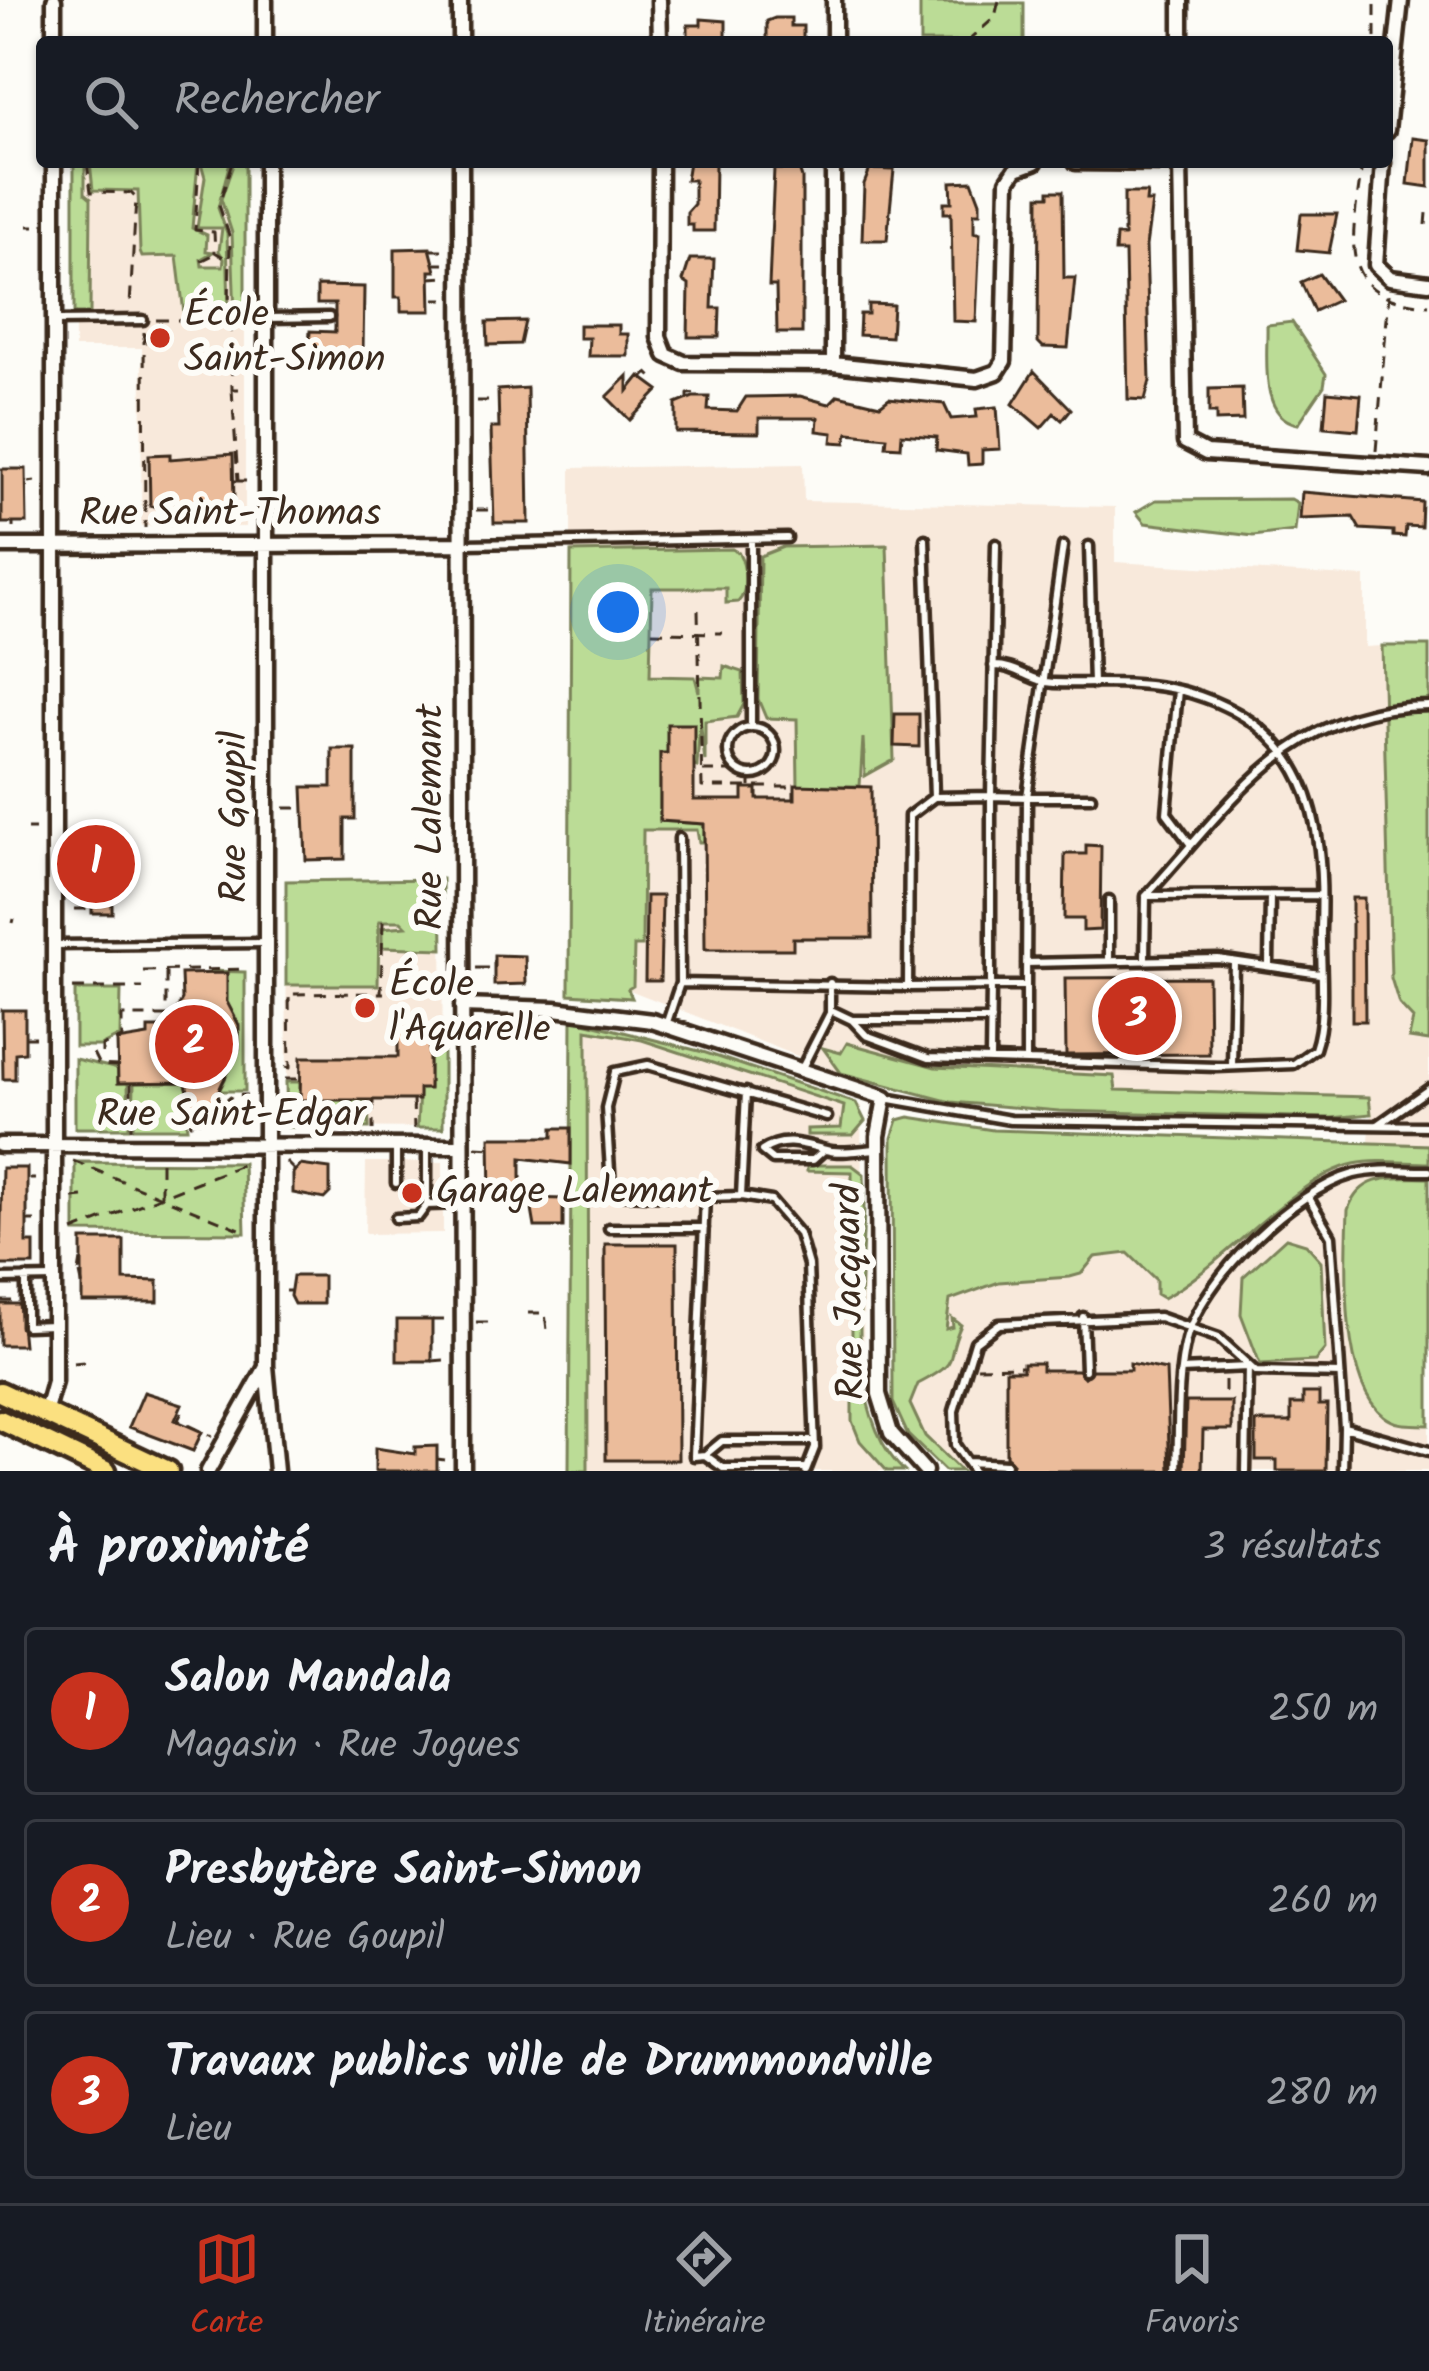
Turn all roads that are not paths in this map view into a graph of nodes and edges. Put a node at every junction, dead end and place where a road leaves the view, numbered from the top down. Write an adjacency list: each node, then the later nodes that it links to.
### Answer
1 (54, 0): 8 (street)
2 (265, 0): 9 (street)
3 (460, 0): 10 (street)
4 (659, 0): 11 (street)
5 (834, 0): 12 (street)
6 (1181, 0): 13 (street)
7 (1401, 0): 14 (street)
8 (54, 36)
9 (265, 36)
10 (460, 36)
11 (659, 36)
12 (834, 36)
13 (1181, 36)
14 (1393, 74)
15 (54, 168): 27 (street)
16 (266, 168): 25 (street, Rue Goupil)
17 (461, 168): 33 (street, Rue Lalemant)
18 (660, 168): 28 (street)
19 (833, 168): 28 (street)
20 (1019, 168): 28 (street)
21 (1180, 168): 29 (street)
22 (1383, 168): 23 (street)
23 (1429, 283)
24 (329, 317): 25 (lane)
25 (266, 318): 35 (street, Rue Goupil)
26 (144, 320): 27 (lane)
27 (54, 321): 37 (street)
28 (832, 364)
29 (1429, 469)
30 (787, 538): 32 (lane)
31 (925, 538): 48 (lane)
32 (752, 540): 33 (lane); 45 (lane)
33 (461, 544): 35 (street, Rue Saint-Thomas); 74 (street, Rue Lalemant)
34 (995, 544): 40 (lane)
35 (266, 545): 37 (street, Rue Saint-Thomas); 61 (street, Rue Goupil)
36 (0, 546): 37 (street, Rue Saint-Thomas)
37 (54, 546): 55 (street)
38 (1063, 546): 41 (lane)
39 (1089, 546): 42 (lane)
40 (993, 666): 41 (lane); 47 (lane)
41 (1043, 682): 42 (lane); 49 (lane)
42 (1093, 684): 43 (lane)
43 (1178, 690): 46 (lane); 52 (lane)
44 (1429, 706): 46 (lane)
45 (751, 727): 45 (lane)
46 (1280, 751): 52 (lane); 58 (lane)
47 (991, 796): 48 (lane); 49 (lane); 71 (lane)
48 (934, 797): 73 (lane)
49 (1027, 797): 50 (lane); 66 (lane)
50 (1091, 797)
51 (679, 838): 69 (lane)
52 (1192, 846): 59 (lane)
53 (84, 850): 54 (lane); 55 (lane); 56 (lane)
54 (130, 850)
55 (54, 851): 62 (street)
56 (84, 871)
57 (1270, 895): 58 (lane); 59 (lane); 67 (lane)
58 (1321, 895): 68 (lane)
59 (1146, 896): 63 (lane)
60 (1109, 901): 64 (lane)
61 (266, 943): 62 (lane); 91 (street, Rue Goupil)
62 (54, 945): 90 (street)
63 (1145, 958): 64 (lane); 65 (lane)
64 (1108, 959): 66 (lane)
65 (1234, 960): 67 (lane); 81 (lane)
66 (1026, 964): 72 (lane)
67 (1269, 964): 68 (lane)
68 (1320, 974): 81 (lane)
69 (680, 982): 70 (lane); 78 (lane)
70 (830, 983): 73 (lane); 75 (lane)
71 (991, 986): 72 (lane); 73 (lane); 77 (lane)
72 (1026, 986): 80 (lane)
73 (908, 987)
74 (462, 1006): 78 (street); 94 (street, Rue Lalemant)
75 (830, 1010): 76 (lane); 82 (lane)
76 (852, 1020): 77 (lane); 79 (lane)
77 (991, 1020): 79 (lane)
78 (666, 1025): 82 (street)
79 (990, 1058): 80 (lane)
80 (1026, 1058): 81 (lane)
81 (1232, 1066)
82 (802, 1068): 85 (street)
83 (1429, 1089): 88 (lane)
84 (746, 1092): 86 (lane); 97 (lane); 102 (lane)
85 (885, 1098): 88 (lane); 95 (street, Rue Jacquard)
86 (827, 1117)
87 (1429, 1126): 88 (lane)
88 (1369, 1128)
89 (0, 1145): 90 (street, Rue Saint-Edgar)
90 (54, 1146): 91 (street, Rue Saint-Edgar); 111 (street)
91 (266, 1146): 92 (street, Rue Saint-Edgar); 116 (street, Rue Goupil)
92 (396, 1146): 93 (street, Rue Saint-Edgar); 100 (lane)
93 (427, 1146): 94 (street, Rue Saint-Edgar); 105 (lane)
94 (469, 1146): 106 (street, Rue Lalemant)
95 (879, 1149): 96 (lane); 138 (street, Rue Jacquard)
96 (824, 1150): 98 (lane); 98 (lane)
97 (743, 1151): 98 (lane); 101 (lane)
98 (762, 1151)
99 (1429, 1171): 103 (lane)
100 (396, 1183)
101 (740, 1196): 102 (lane); 125 (lane)
102 (705, 1197): 109 (lane)
103 (1309, 1198): 115 (lane); 120 (lane)
104 (416, 1200): 105 (lane)
105 (427, 1202): 106 (lane); 107 (lane)
106 (463, 1204): 136 (street, Rue Lalemant)
107 (395, 1218)
108 (609, 1228): 109 (lane)
109 (704, 1228): 127 (lane)
110 (26, 1278): 111 (lane); 112 (lane); 114 (lane)
111 (54, 1278): 114 (street)
112 (0, 1279)
113 (1083, 1317): 115 (lane); 118 (lane); 129 (lane)
114 (54, 1324): 122 (street)
115 (1191, 1327): 117 (lane); 119 (lane)
116 (266, 1366): 134 (street); 135 (street, Rue Goupil)
117 (1248, 1367): 119 (lane); 120 (lane); 141 (lane)
118 (1085, 1370)
119 (1181, 1370): 140 (lane)
120 (1340, 1374): 124 (lane)
121 (0, 1392): 122 (main road)
122 (45, 1414): 133 (main road)
123 (0, 1420): 132 (main road)
124 (1344, 1427): 126 (lane); 142 (lane)
125 (814, 1442): 128 (lane); 131 (lane)
126 (1429, 1451)
127 (694, 1456): 128 (lane); 137 (lane)
128 (705, 1456): 131 (lane)
129 (965, 1462): 130 (lane); 139 (lane)
130 (1006, 1464)
131 (805, 1469)
132 (106, 1471)
133 (168, 1471)
134 (208, 1471)
135 (276, 1471)
136 (463, 1471)
137 (694, 1471)
138 (925, 1471)
139 (973, 1471)
140 (1178, 1471)
141 (1246, 1471)
142 (1343, 1471)

